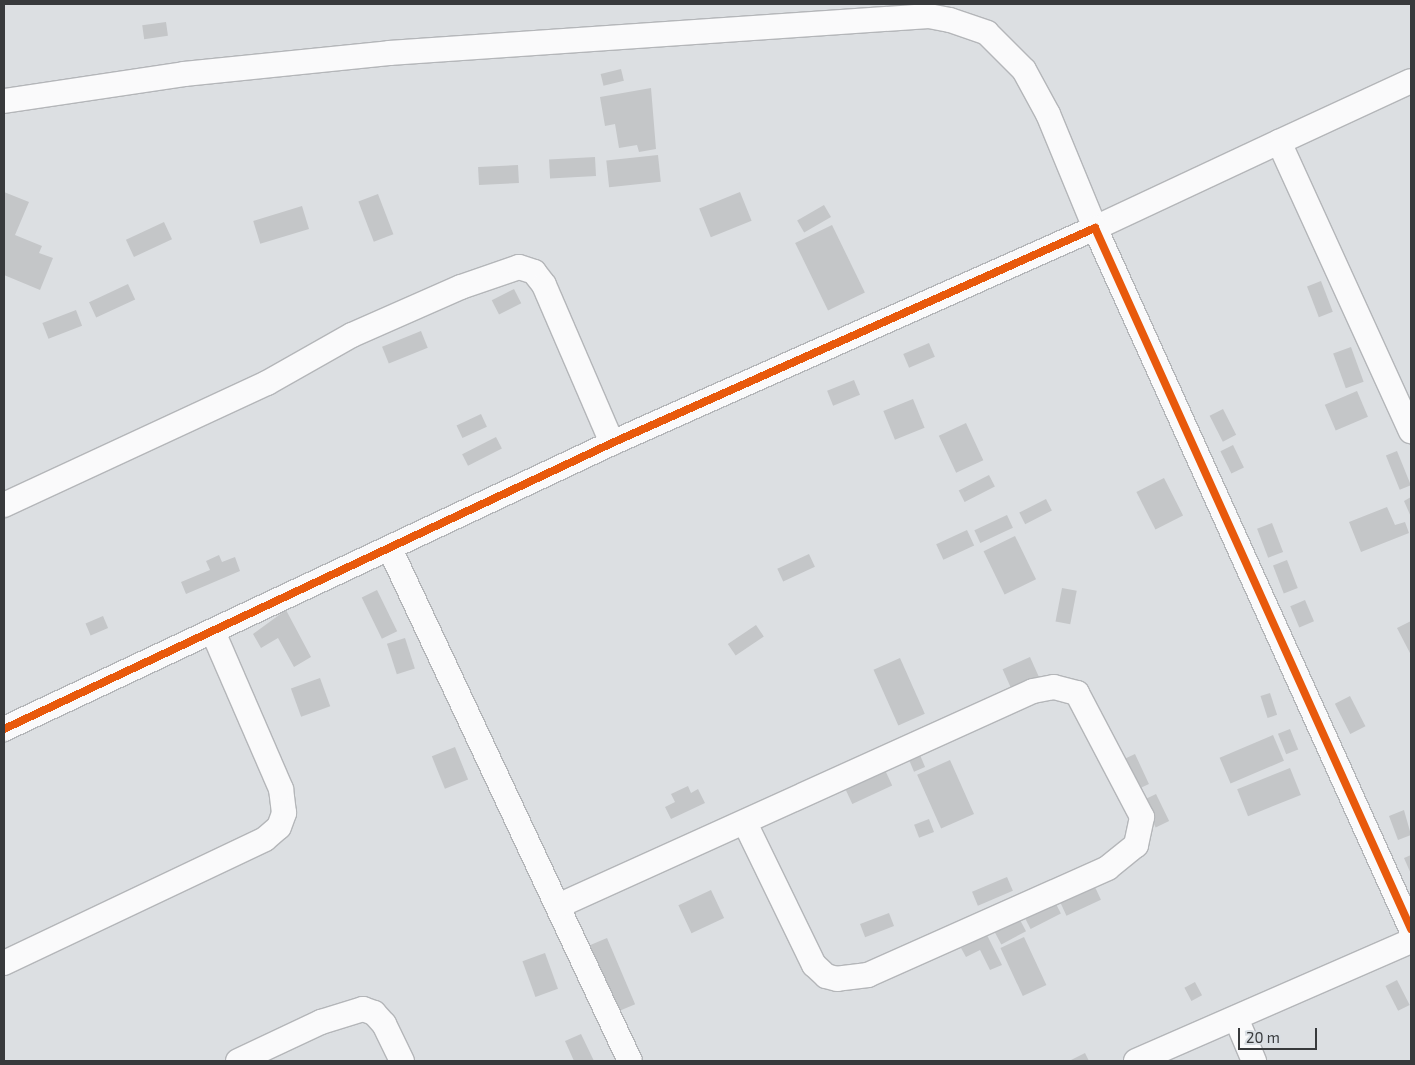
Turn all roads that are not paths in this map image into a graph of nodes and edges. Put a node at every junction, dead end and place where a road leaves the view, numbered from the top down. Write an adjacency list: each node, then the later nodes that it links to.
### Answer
1 (1411, 81): 3 (street)
2 (4, 101): 4 (street)
3 (1279, 142): 4 (street); 5 (street)
4 (1095, 228): 6 (street); 13 (street)
5 (1411, 431)
6 (612, 443): 7 (street); 8 (street)
7 (4, 505)
8 (390, 549): 9 (street); 12 (street)
9 (214, 634): 10 (street); 15 (street)
10 (4, 729)
11 (744, 823): 11 (street); 12 (street)
12 (558, 906): 19 (street)
13 (1411, 929)
14 (1411, 941): 16 (street)
15 (4, 963)
16 (1236, 1018): 20 (street); 21 (street)
17 (238, 1061): 18 (street)
18 (402, 1061)
19 (630, 1061)
20 (1136, 1061)
21 (1254, 1061)

